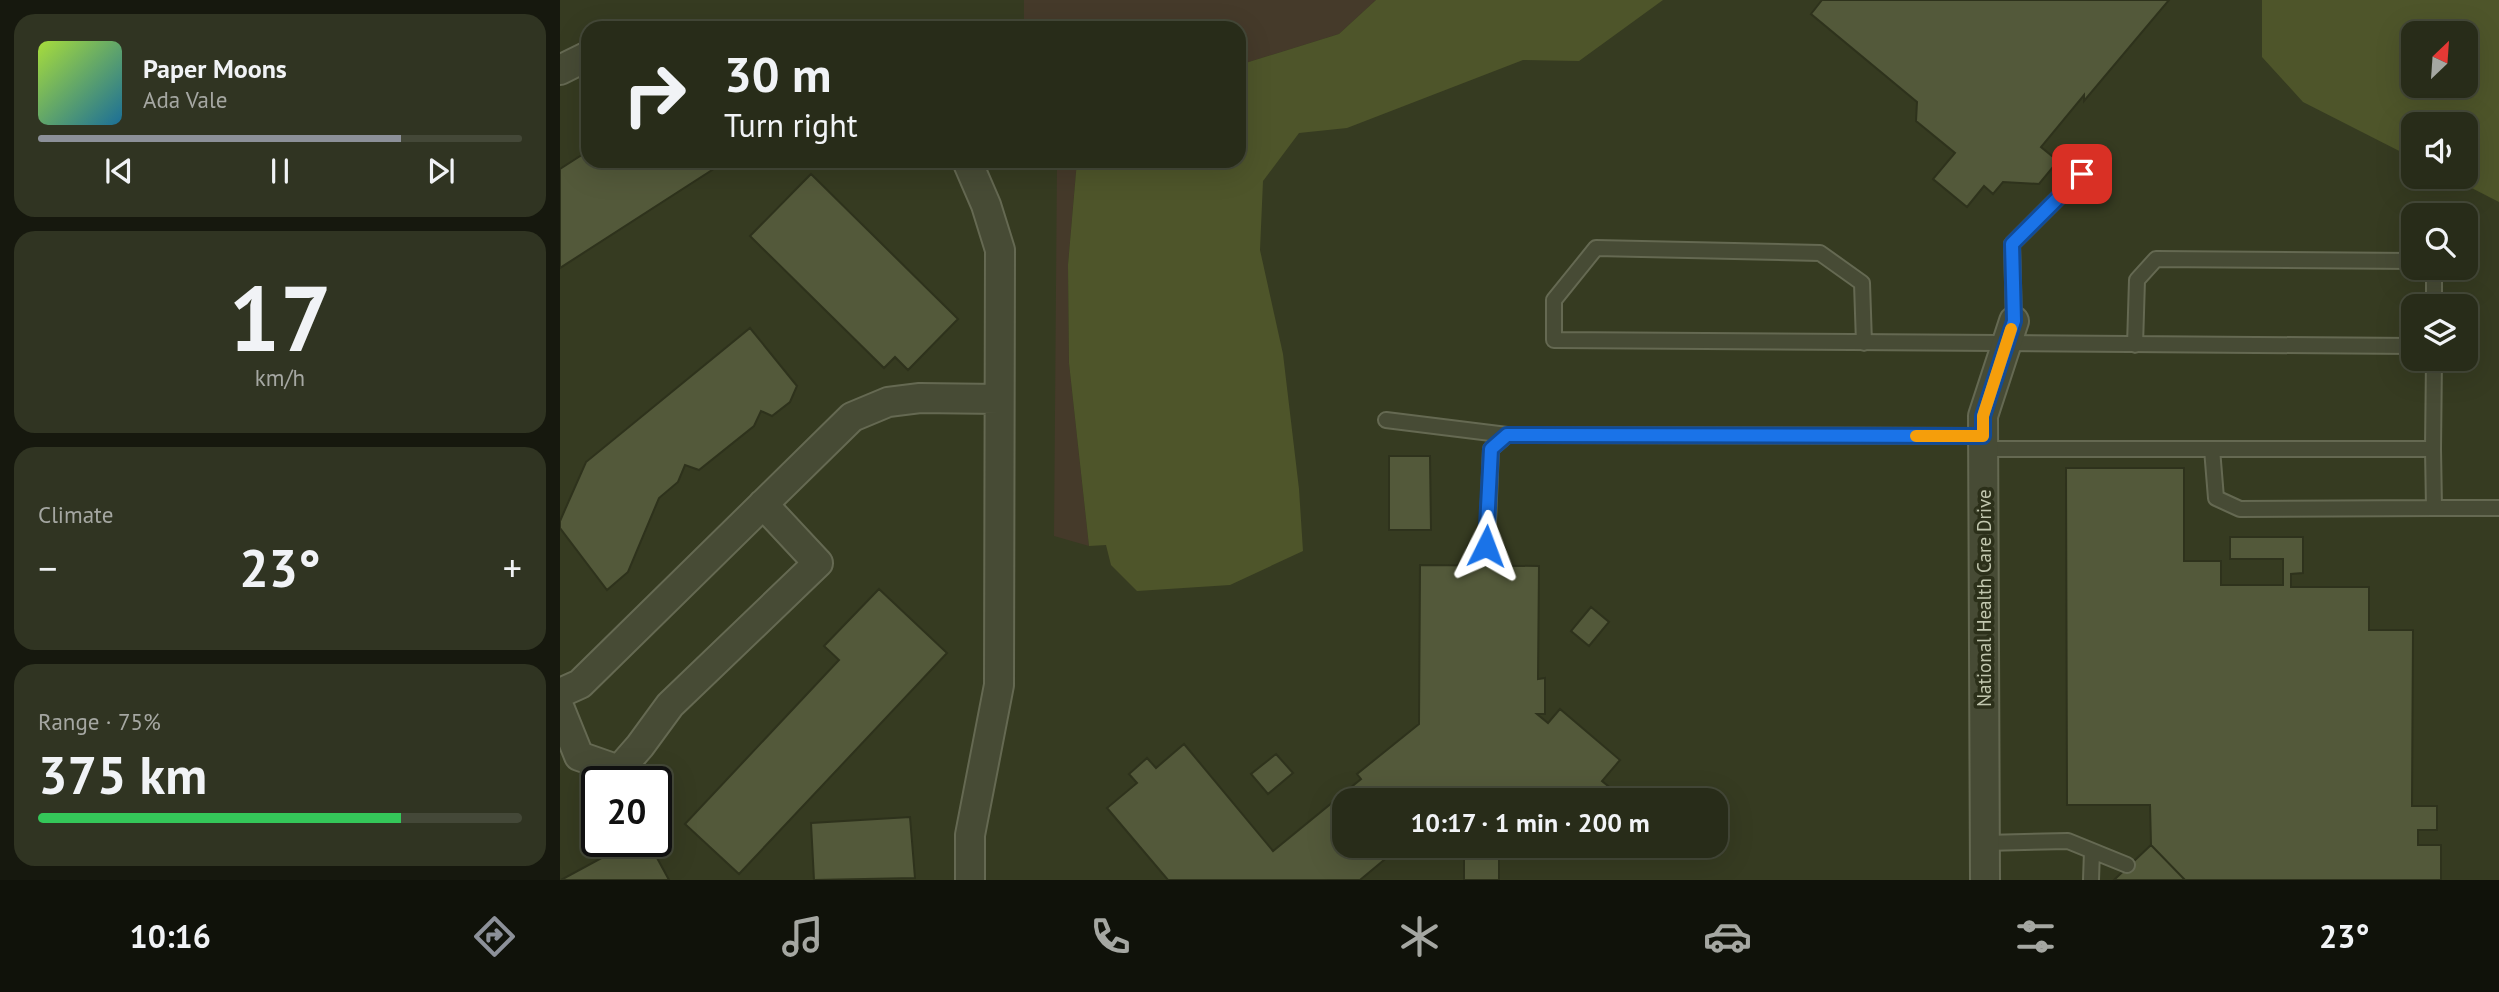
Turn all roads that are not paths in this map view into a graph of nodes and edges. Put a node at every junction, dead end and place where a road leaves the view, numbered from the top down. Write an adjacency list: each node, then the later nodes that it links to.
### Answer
1 (581, 60): 2 (street)
2 (560, 70)
3 (2096, 159): 6 (lane)
4 (970, 168): 11 (street)
5 (2401, 261): 8 (lane)
6 (2010, 332): 7 (lane); 8 (lane); 14 (street, National Health Care Drive)
7 (1864, 343): 7 (lane)
8 (2135, 345): 9 (lane)
9 (2401, 346)
10 (2434, 371): 16 (lane)
11 (999, 399): 17 (street); 26 (street)
12 (1385, 421): 13 (lane)
13 (1507, 435): 14 (lane); 20 (lane)
14 (1983, 442): 15 (lane); 23 (street, National Health Care Drive)
15 (2212, 449): 16 (lane); 18 (lane)
16 (2433, 449): 18 (lane)
17 (763, 504): 21 (street); 22 (street)
18 (2434, 508): 19 (lane)
19 (2499, 508)
20 (1486, 546)
21 (560, 693)
22 (562, 720)
23 (1985, 843): 24 (lane); 27 (street, National Health Care Drive)
24 (2092, 851): 25 (lane); 28 (lane)
25 (2127, 865)
26 (970, 880)
27 (1985, 880)
28 (2091, 880)

